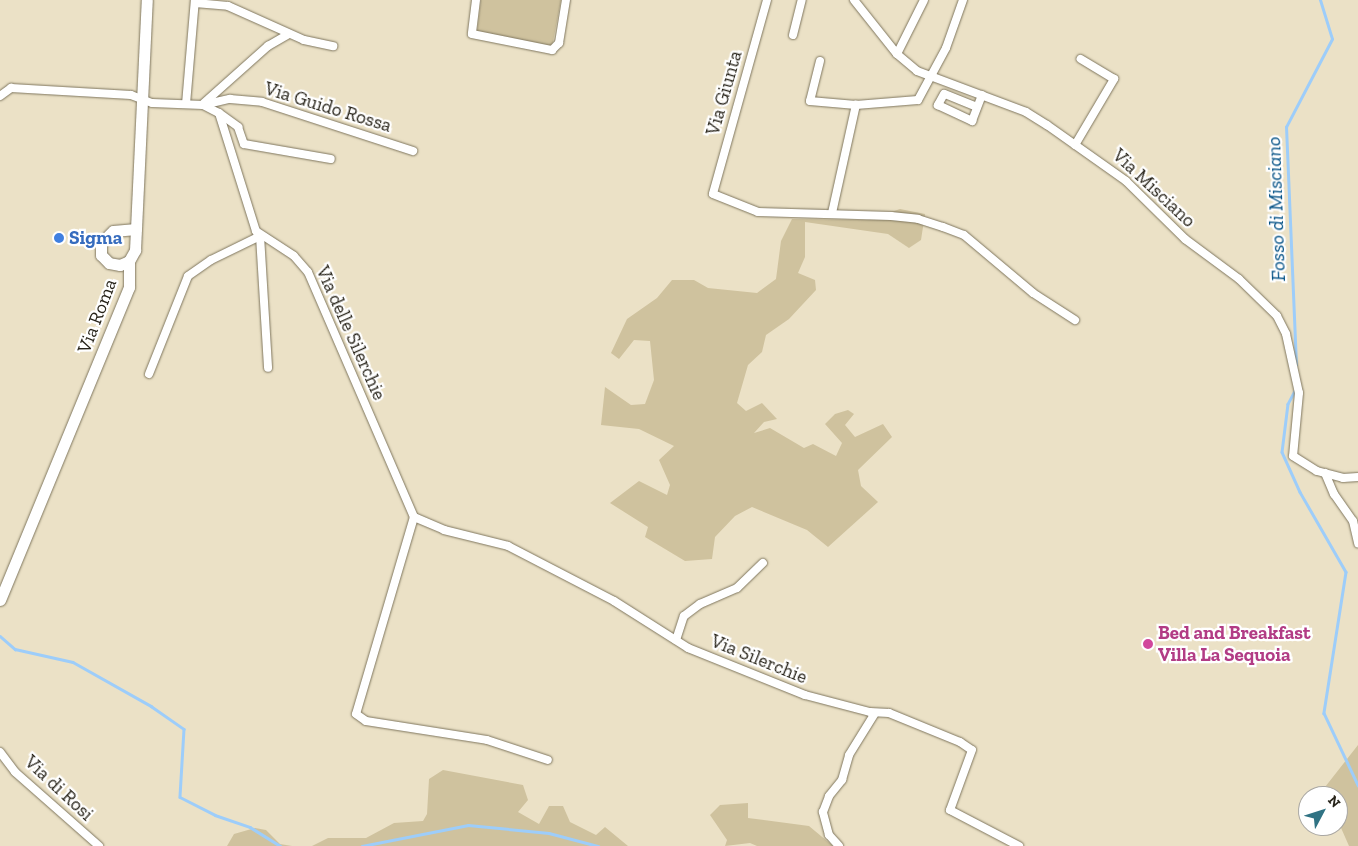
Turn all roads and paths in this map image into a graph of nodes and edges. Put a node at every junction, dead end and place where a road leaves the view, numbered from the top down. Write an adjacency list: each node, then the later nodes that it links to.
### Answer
1 (147, 0): 19 (street, Via Roma)
2 (476, 0): 3 (street)
3 (566, 0)
4 (767, 0): 28 (street, Via Giunta)
5 (802, 0): 11 (street)
6 (854, 0): 13 (street, Via Misciano)
7 (924, 0): 13 (street)
8 (963, 0): 16 (street)
9 (195, 2): 10 (street); 20 (street)
10 (289, 34): 12 (street); 21 (street)
11 (793, 35)
12 (333, 46)
13 (898, 54): 16 (street, Via Misciano)
14 (1081, 59): 25 (street)
15 (820, 61): 22 (street)
16 (932, 78): 17 (street, Via Misciano); 22 (street)
17 (982, 95): 23 (street); 25 (street, Via Misciano)
18 (0, 96): 19 (street)
19 (142, 99): 20 (street); 29 (street, Via Roma)
20 (186, 104): 21 (street)
21 (203, 105): 24 (street); 26 (street, Via Guido Rossa)
22 (856, 105): 28 (street)
23 (977, 107): 23 (street)
24 (219, 113): 27 (street); 30 (street)
25 (1075, 145): 35 (street, Via Misciano)
26 (414, 150)
27 (331, 159)
28 (832, 213): 32 (street)
29 (131, 234): 31 (street, Via Roma); 31 (street, Via Roma)
30 (260, 236): 33 (street); 34 (street); 37 (street, Via delle Silerchie)
31 (125, 263): 40 (street, Via Roma)
32 (1075, 320)
33 (268, 368)
34 (149, 374)
35 (1325, 473): 36 (street, Via Misciano); 38 (street)
36 (1358, 477)
37 (414, 518): 41 (street, Via Silerchie); 44 (street)
38 (1358, 543)
39 (763, 563): 41 (street)
40 (0, 600)
41 (676, 640): 42 (street, Via Silerchie)
42 (876, 713): 46 (street); 47 (street, Via Silerchie)
43 (0, 752): 45 (street, Via di Rosi)
44 (548, 760)
45 (100, 846)
46 (840, 846)
47 (1019, 846)

